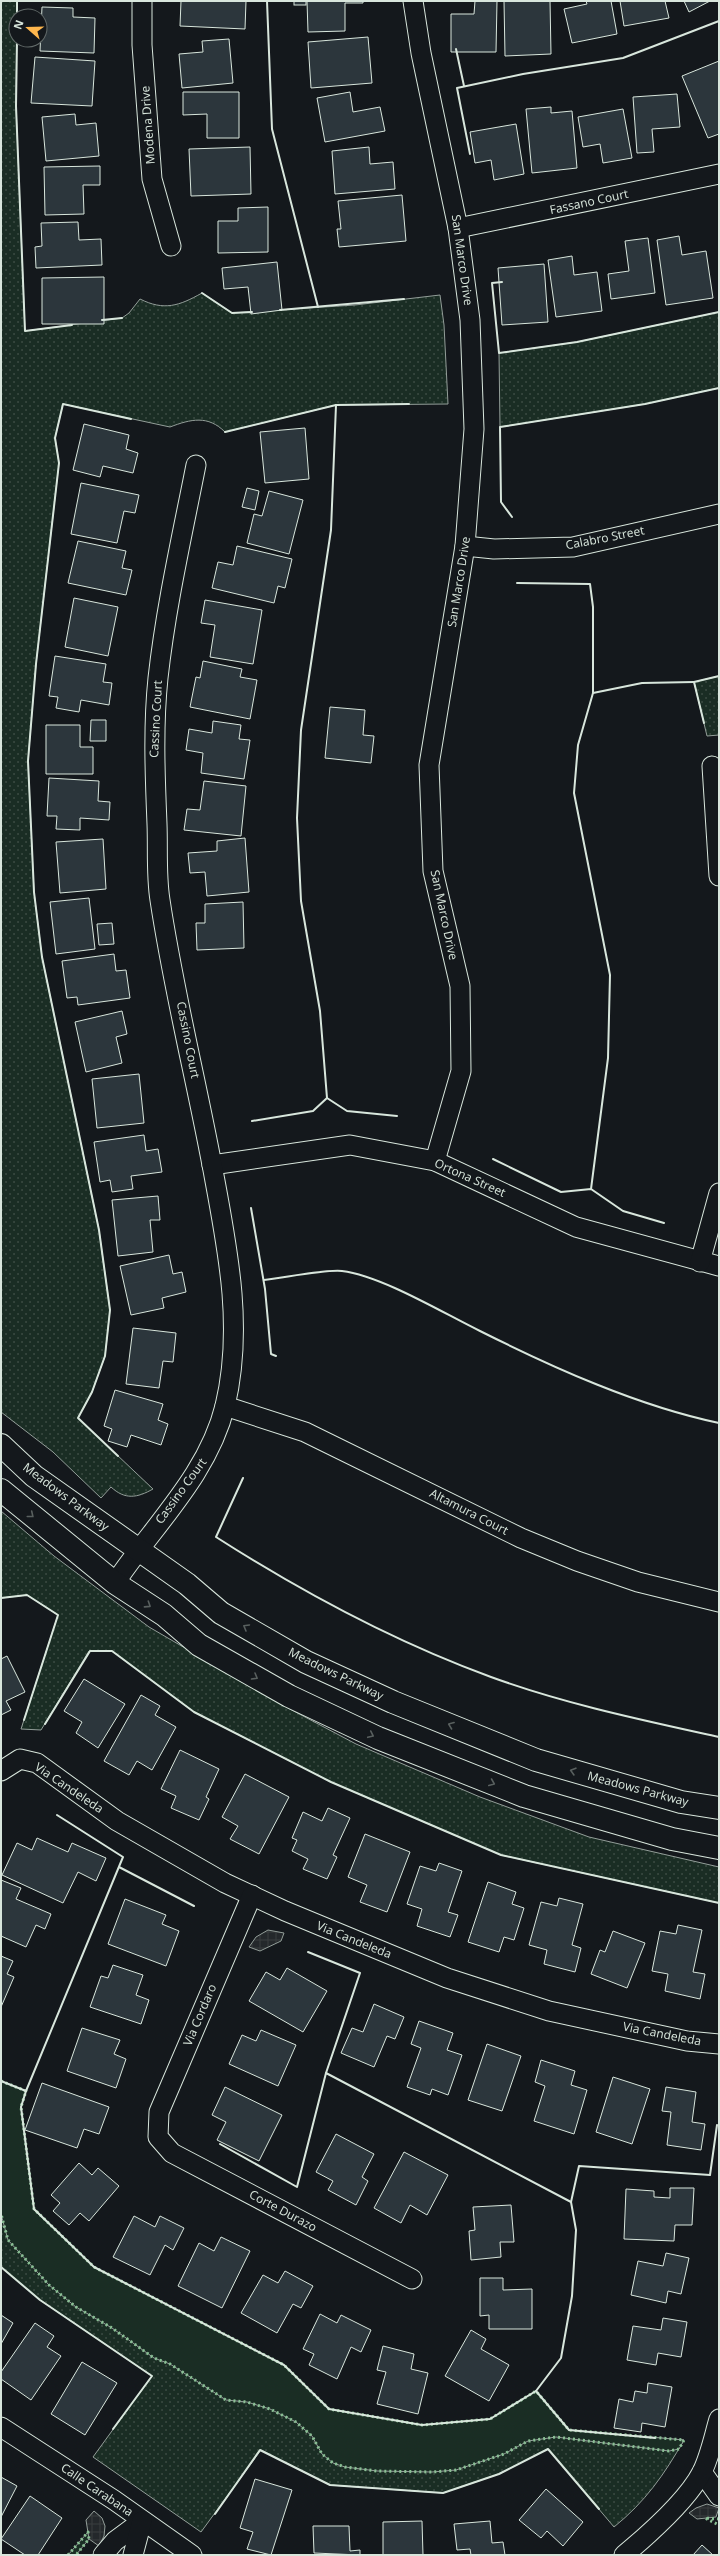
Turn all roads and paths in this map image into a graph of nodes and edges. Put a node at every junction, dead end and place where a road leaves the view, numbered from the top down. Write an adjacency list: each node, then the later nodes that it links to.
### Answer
1 (142, 1): 5 (street, Modena Drive)
2 (413, 1): 4 (street, San Marco Drive)
3 (719, 174): 4 (street, Fassano Court)
4 (458, 228): 8 (street, San Marco Drive)
5 (171, 246)
6 (196, 465): 12 (street, Cassino Court)
7 (719, 514): 8 (street, Calabro Street)
8 (465, 546): 11 (street, San Marco Drive)
9 (712, 766): 10 (street)
10 (719, 876)
11 (435, 1161): 12 (street, Ortona Street); 14 (street, Ortona Street)
12 (212, 1166): 16 (street, Cassino Court)
13 (719, 1193): 14 (street)
14 (700, 1262): 15 (street, Ortona Street)
15 (719, 1266)
16 (225, 1406): 19 (street, Cassino Court); 21 (street, Altamura Court)
17 (1, 1445): 19 (main road, Meadows Parkway)
18 (1, 1490): 20 (main road, one-way to 20)
19 (138, 1549): 20 (street, Cassino Court); 23 (main road, Meadows Parkway, one-way to 19)
20 (115, 1584): 24 (main road, one-way to 24)
21 (719, 1602)
22 (1, 1771): 25 (street, Via Candeleda)
23 (719, 1808)
24 (719, 1848)
25 (252, 1895): 26 (street, Via Candeleda); 27 (street, Via Cordaro)
26 (719, 2044)
27 (158, 2137): 28 (street, Corte Durazo)
28 (412, 2279)
29 (719, 2419): 31 (street)
30 (1, 2428): 33 (street, Calle Carabana)
31 (711, 2472): 32 (street); 37 (street)
32 (719, 2496)
33 (142, 2521): 34 (street); 35 (street); 36 (street, Calle Carabana)
34 (103, 2555)
35 (133, 2555)
36 (192, 2555)
37 (624, 2555)

